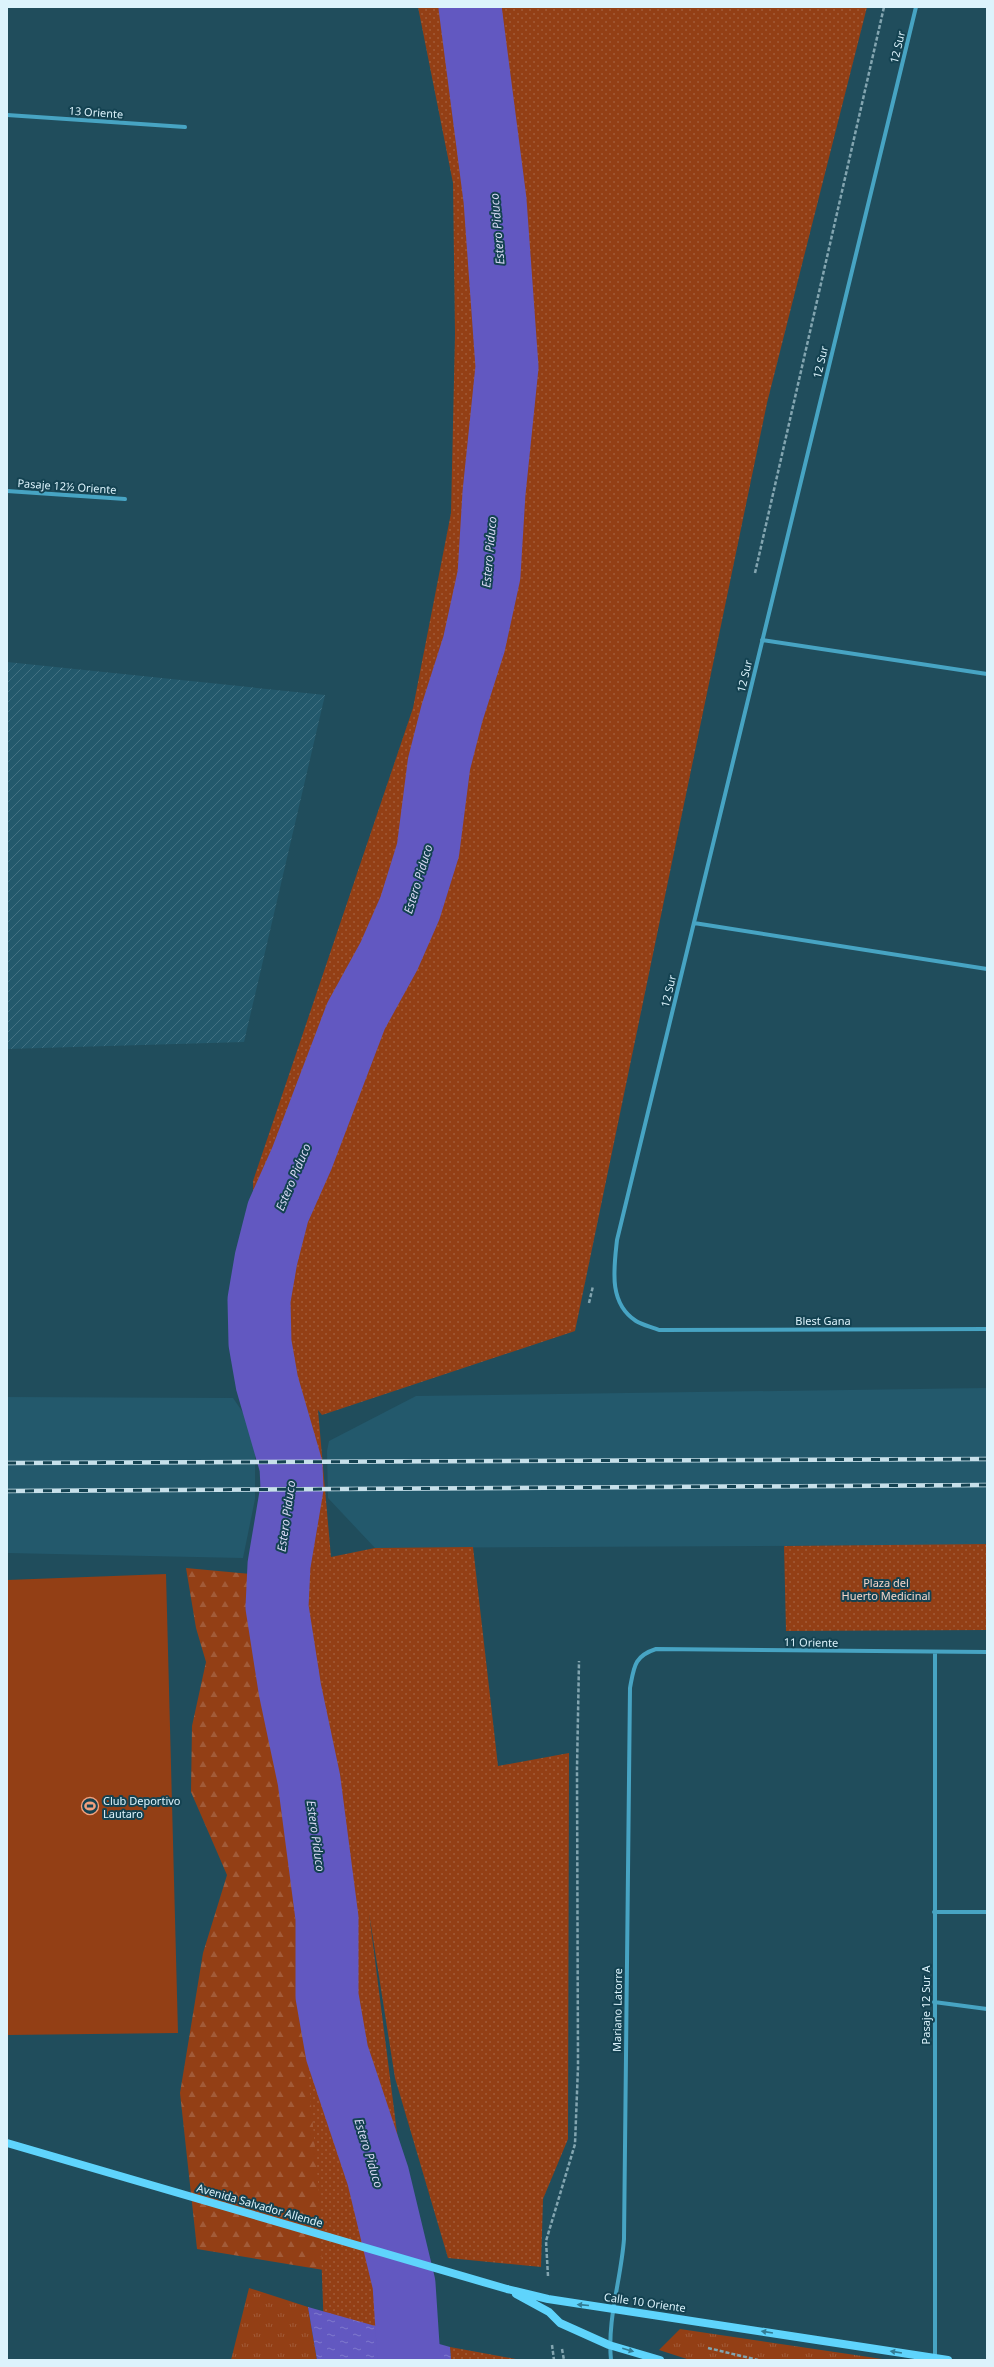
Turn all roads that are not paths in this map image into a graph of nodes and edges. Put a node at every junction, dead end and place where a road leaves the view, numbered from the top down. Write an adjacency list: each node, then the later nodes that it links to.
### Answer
1 (916, 7): 6 (street, 12 Sur)
2 (7, 115): 3 (street, 13 Oriente)
3 (184, 127)
4 (7, 491): 5 (street, Pasaje 12½ Oriente)
5 (125, 499)
6 (762, 640): 7 (street); 8 (street, 12 Sur)
7 (987, 674)
8 (694, 923): 9 (street); 11 (street, 12 Sur)
9 (987, 969)
10 (987, 1329): 11 (street, Blest Gana)
11 (659, 1330)
12 (935, 1652): 13 (street, 11 Oriente); 14 (street, 11 Oriente); 15 (street, Pasaje 12 Sur A)
13 (987, 1652)
14 (637, 1660): 21 (street, Mariano Latorre)
15 (934, 1912): 16 (street); 17 (street, Pasaje 12 Sur A)
16 (987, 1912)
17 (934, 2002): 18 (street); 23 (street, Pasaje 12 Sur A)
18 (987, 2009)
19 (7, 2143): 20 (main road, Avenida Salvador Allende)
20 (507, 2289): 21 (main road, Calle 10 Oriente, one-way to 20); 22 (main road)
21 (613, 2308): 22 (street, Mariano Latorre); 23 (main road, Calle 10 Oriente, one-way to 21)
22 (609, 2345): 24 (street, Mariano Latorre); 25 (main road, one-way to 25)
23 (934, 2358): 26 (main road, Calle 10 Oriente)
24 (611, 2360)
25 (660, 2360)
26 (948, 2360)

